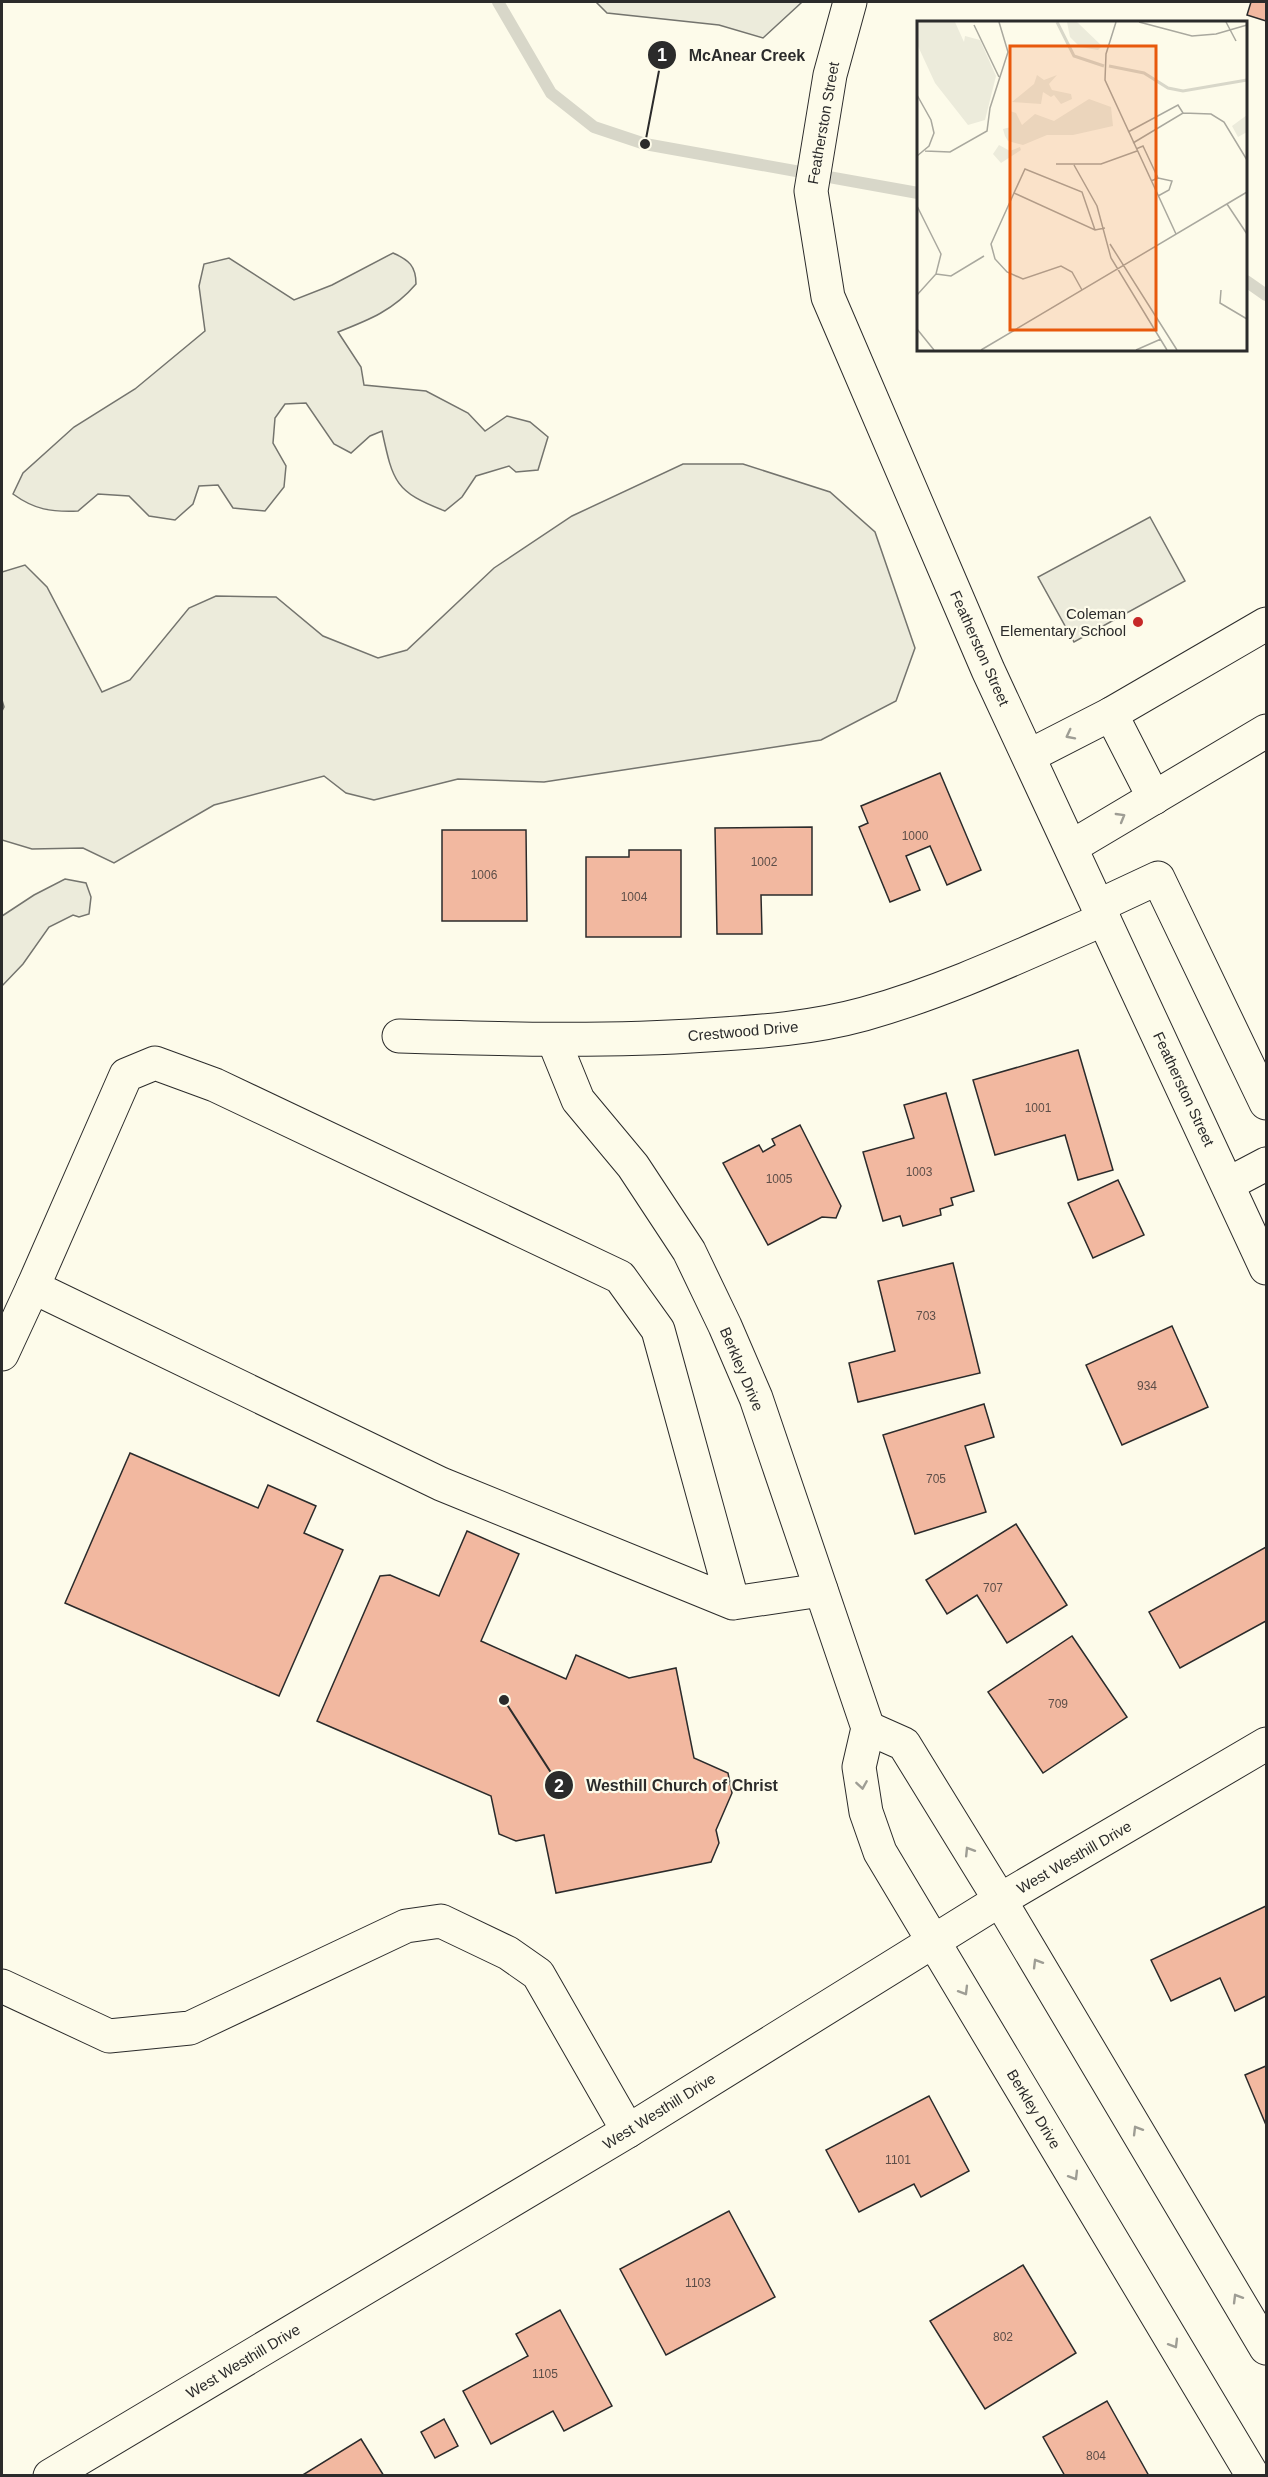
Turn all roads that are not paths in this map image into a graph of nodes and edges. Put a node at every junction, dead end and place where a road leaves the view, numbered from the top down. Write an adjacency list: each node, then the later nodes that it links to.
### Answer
1 (850, 2): 5 (street, Featherston Street)
2 (1266, 624): 3 (street)
3 (1111, 714): 5 (street, one-way to 5); 6 (street)
4 (1266, 731): 6 (street)
5 (1029, 756): 7 (street, Featherston Street)
6 (1154, 798): 7 (street, one-way to 6)
7 (1071, 847): 8 (street, Featherston Street)
8 (1101, 912): 10 (street, Crestwood Drive); 11 (street, Crestwood Drive); 13 (street, Featherston Street)
9 (399, 1036): 10 (street, Crestwood Drive)
10 (554, 1041): 17 (street, Berkley Drive)
11 (1266, 1103)
12 (1266, 1164): 13 (street)
13 (1228, 1184): 14 (street, Featherston Street)
14 (1266, 1268)
15 (33, 1287): 16 (street); 18 (street); 18 (street)
16 (2, 1354)
17 (821, 1590): 18 (street); 19 (street, Berkley Drive)
18 (733, 1603)
19 (868, 1728): 21 (street, one-way to 19); 22 (street, Berkley Drive, one-way to 22)
20 (1266, 1744): 21 (street, West Westhill Drive)
21 (1000, 1900): 22 (street, West Westhill Drive); 25 (street, one-way to 21)
22 (934, 1941): 24 (street, West Westhill Drive); 27 (street, Berkley Drive, one-way to 27)
23 (2, 1986): 24 (street)
24 (628, 2131): 26 (street, West Westhill Drive)
25 (1266, 2348)
26 (50, 2475)
27 (1253, 2475)

